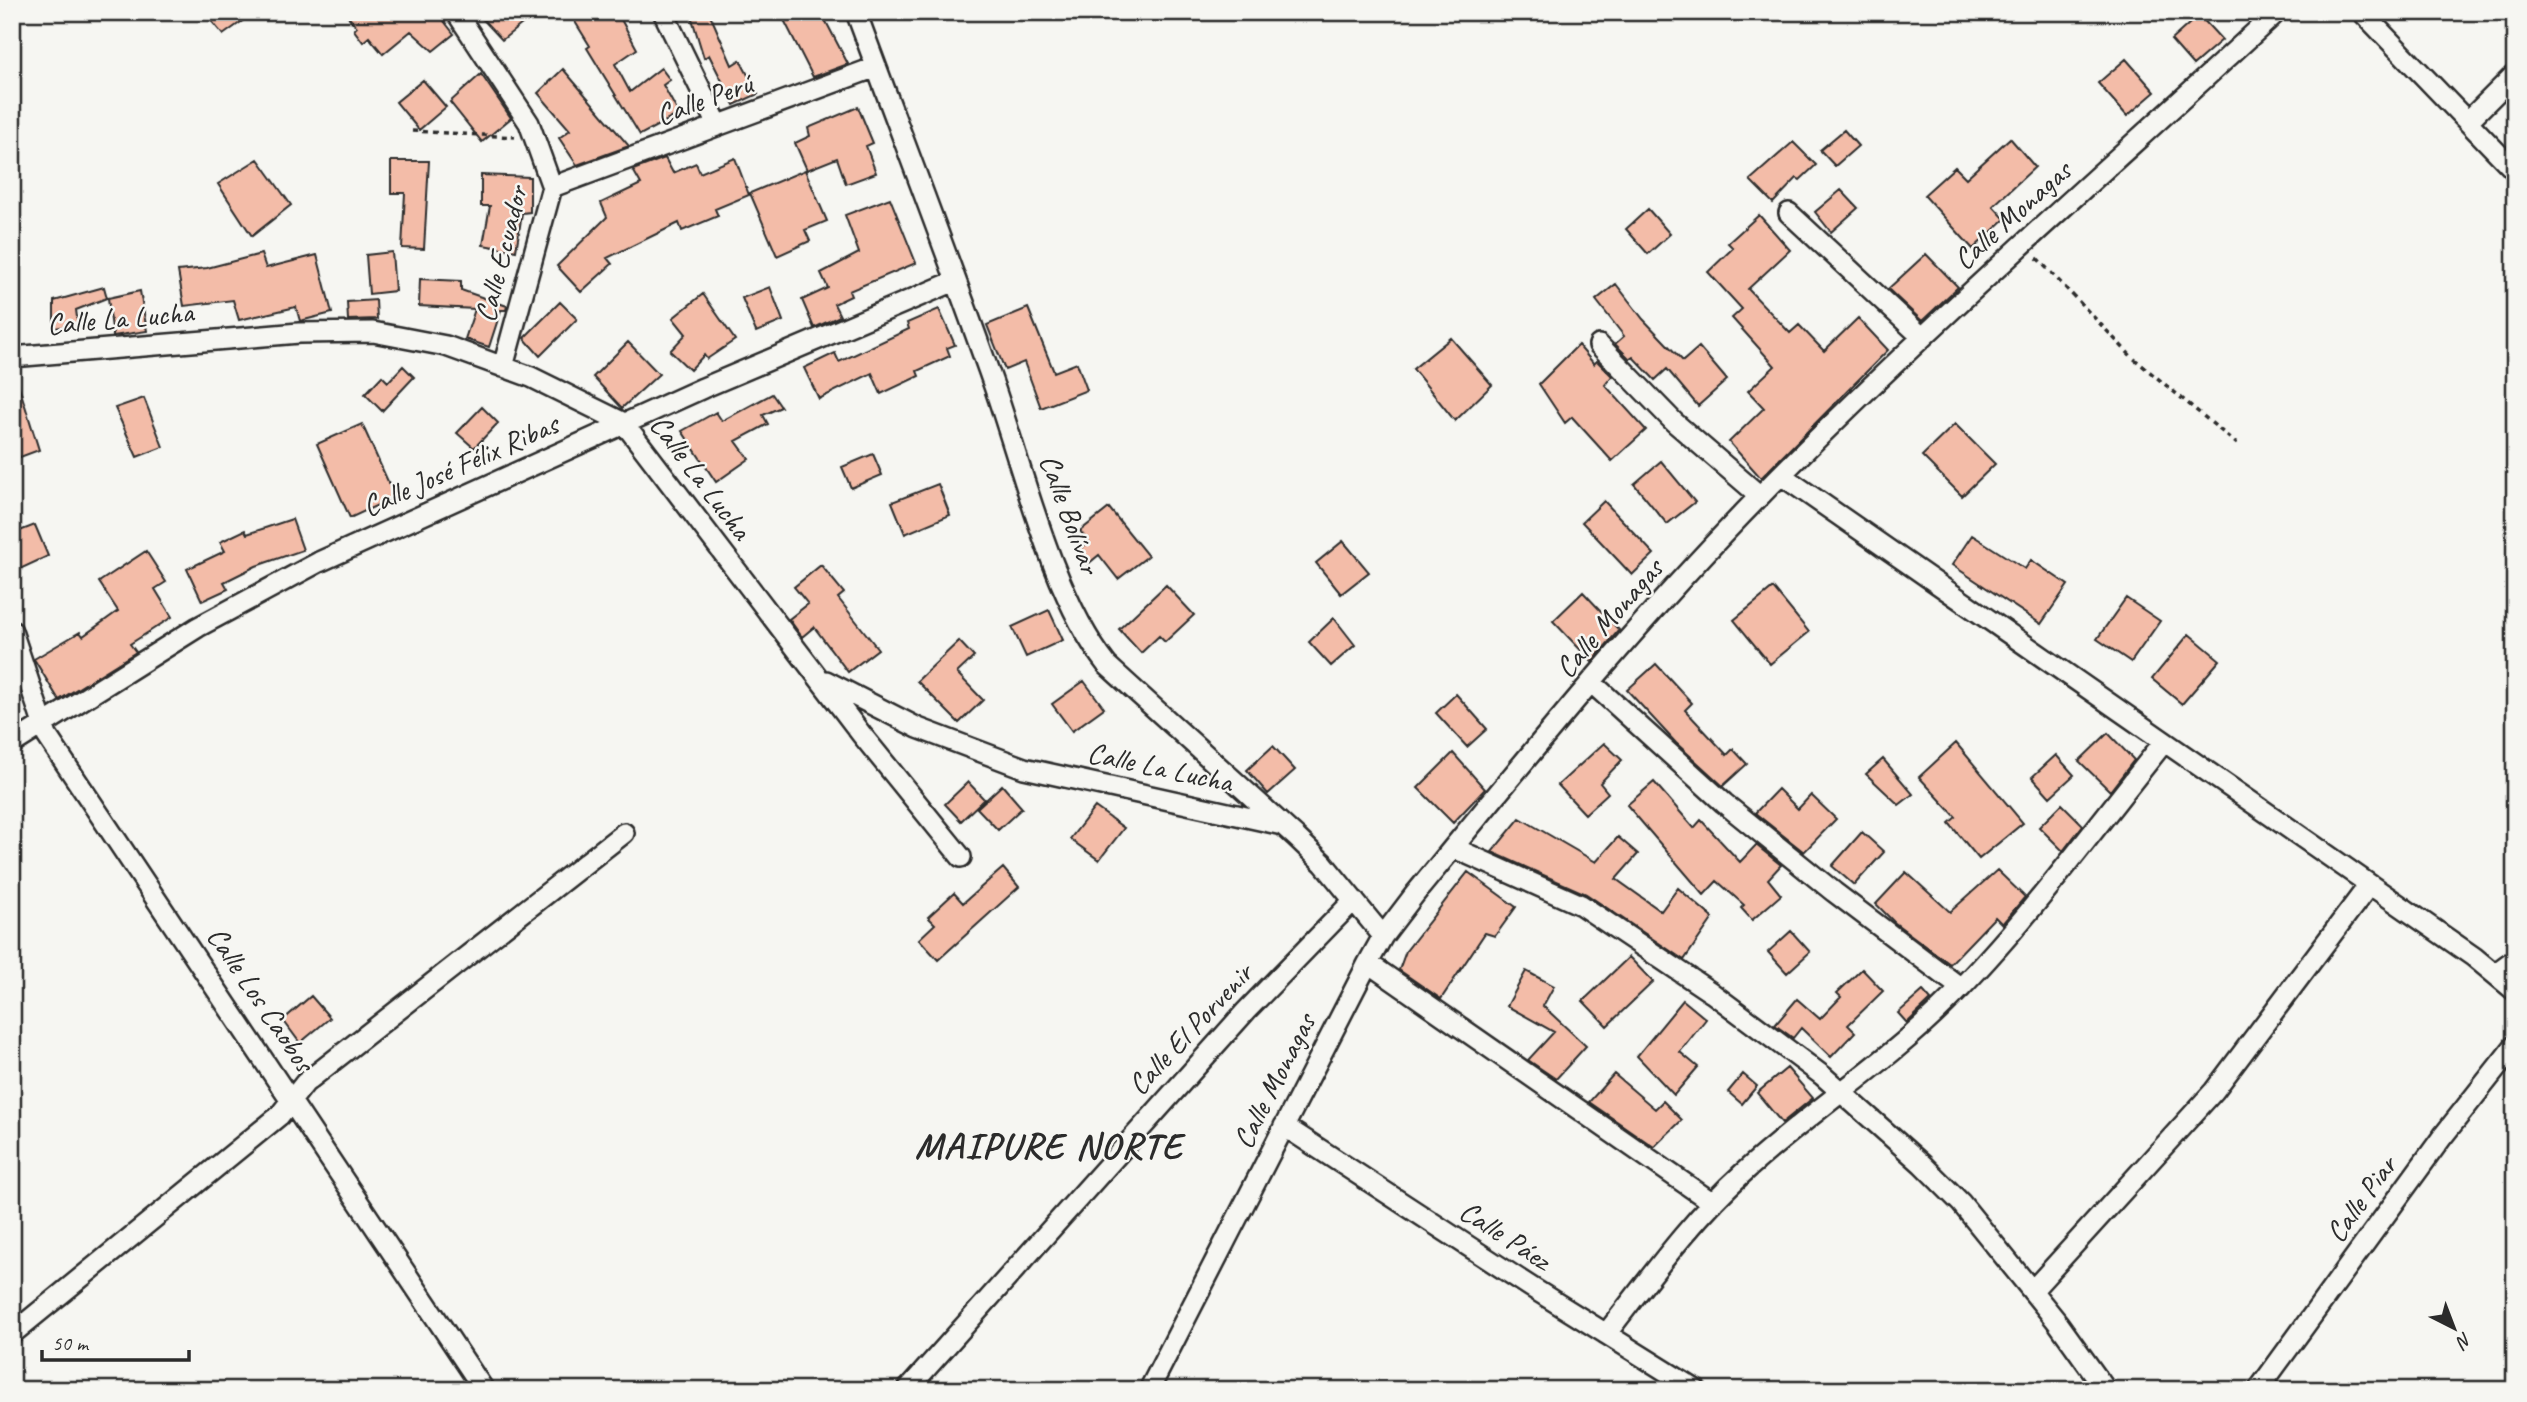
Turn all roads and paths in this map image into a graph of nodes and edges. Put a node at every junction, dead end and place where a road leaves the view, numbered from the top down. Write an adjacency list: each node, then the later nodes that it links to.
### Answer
1 (456, 12): 11 (street, Calle Ecuador)
2 (663, 12): 9 (street)
3 (856, 12): 6 (street, Calle Bolívar)
4 (2277, 12): 15 (street, Calle Monagas)
5 (2362, 12): 8 (street)
6 (876, 67): 9 (street, Calle Perú); 16 (street, Calle Bolívar)
7 (2515, 74): 8 (street)
8 (2468, 121): 12 (street)
9 (718, 125): 13 (street, Calle Perú)
10 (412, 131): 11 (path)
11 (536, 138): 13 (street, Calle Ecuador)
12 (2515, 171)
13 (552, 187): 20 (street, Calle Ecuador)
14 (1789, 213): 17 (street)
15 (2024, 243): 17 (street, Calle Monagas); 22 (path)
16 (955, 281): 21 (street, Calle José Félix Ribas); 31 (street, Calle Bolívar)
17 (1922, 337): 23 (street, Calle Monagas)
18 (1599, 345): 24 (street)
19 (12, 357): 20 (street, Calle La Lucha)
20 (503, 367): 21 (street, Calle La Lucha)
21 (624, 423): 26 (street, Calle La Lucha); 28 (street, Calle José Félix Ribas)
22 (2237, 444)
23 (1781, 475): 24 (street, Calle Monagas); 29 (street)
24 (1760, 496): 27 (street, Calle Monagas)
25 (12, 631): 28 (street, Calle Los Caobos)
26 (822, 678): 31 (street, Calle La Lucha); 34 (street)
27 (1592, 683): 33 (street, Calle Monagas); 41 (street)
28 (42, 726): 30 (street, Calle José Félix Ribas); 45 (street, Calle Los Caobos)
29 (2164, 743): 35 (street); 41 (street)
30 (12, 744)
31 (1282, 824): 36 (street, Calle Bolívar)
32 (624, 833): 45 (street)
33 (1454, 848): 37 (street, Calle Monagas); 44 (street)
34 (961, 857)
35 (2369, 884): 40 (street); 48 (street)
36 (1354, 900): 37 (street, Calle Bolívar); 52 (street, Calle El Porvenir)
37 (1383, 936): 39 (street, Calle Monagas)
38 (2515, 959): 40 (street)
39 (1367, 963): 46 (street, Calle Monagas); 47 (street)
40 (2496, 974): 42 (street)
41 (1961, 988): 44 (street)
42 (2515, 991)
43 (2515, 1045): 56 (street, Calle Piar)
44 (1840, 1091): 47 (street); 48 (street)
45 (292, 1100): 49 (street); 51 (street, Calle Los Caobos)
46 (1284, 1126): 50 (street, Calle Páez); 53 (street, Calle Monagas)
47 (1713, 1203): 50 (street)
48 (2032, 1291): 55 (street)
49 (12, 1334)
50 (1606, 1334): 54 (street, Calle Páez)
51 (484, 1390)
52 (907, 1390)
53 (1149, 1390)
54 (1696, 1390)
55 (2106, 1390)
56 (2258, 1390)

